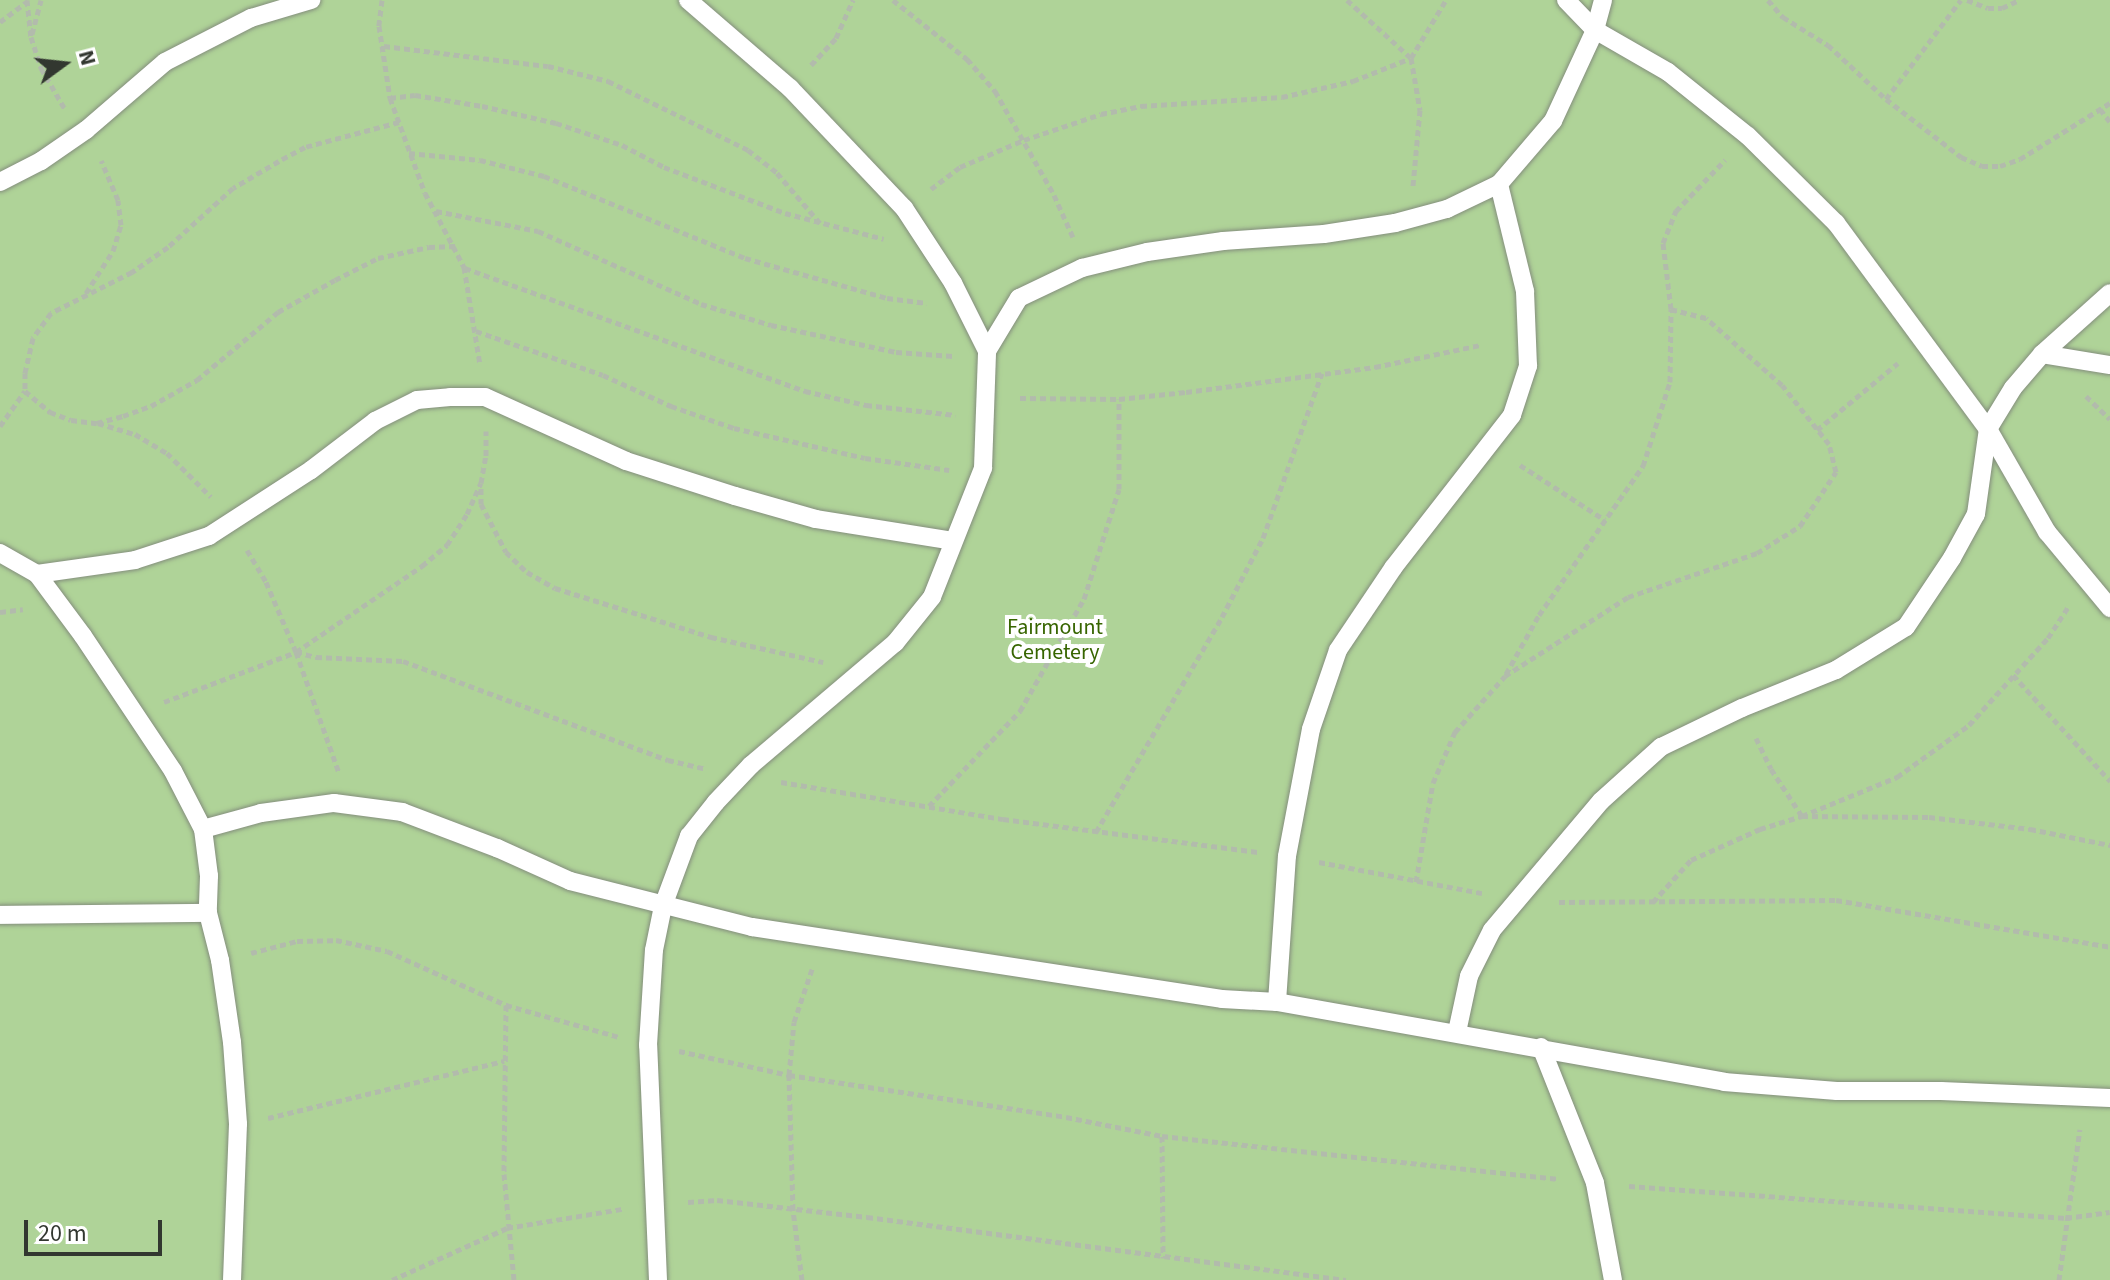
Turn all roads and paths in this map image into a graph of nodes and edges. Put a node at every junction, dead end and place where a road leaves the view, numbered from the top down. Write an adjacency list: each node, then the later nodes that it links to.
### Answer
1 (41, 0): 17 (path)
2 (311, 0): 32 (lane)
3 (382, 0): 18 (path)
4 (688, 0): 20 (lane)
5 (853, 0): 20 (path)
6 (893, 0): 29 (path)
7 (1347, 0): 19 (path)
8 (1446, 0): 19 (path)
9 (1566, 0): 16 (lane)
10 (1603, 0): 16 (lane)
11 (1768, 0): 22 (path)
12 (1964, 0): 13 (path); 22 (path)
13 (2019, 0)
14 (27, 1): 15 (path); 17 (path)
15 (0, 22)
16 (1595, 30): 28 (lane); 33 (lane)
17 (31, 37): 25 (path)
18 (384, 46): 21 (path); 37 (path)
19 (1411, 58): 29 (path); 34 (path)
20 (790, 88): 35 (lane)
21 (390, 98): 26 (path); 37 (path)
22 (1886, 99): 24 (path)
23 (2110, 103): 24 (path)
24 (2100, 109): 27 (path)
25 (68, 113)
26 (399, 122): 31 (path); 42 (path)
27 (2110, 122)
28 (1748, 136): 45 (path); 47 (lane)
29 (1024, 140): 35 (path); 40 (path)
30 (96, 153): 42 (path)
31 (409, 153): 36 (path); 44 (path)
32 (0, 182)
33 (1499, 184): 49 (lane); 90 (lane)
34 (1412, 194)
35 (904, 208): 49 (lane)
36 (435, 210): 39 (path); 51 (path)
37 (820, 223): 38 (path)
38 (891, 240)
39 (455, 246): 41 (path); 59 (path)
40 (1078, 250)
41 (464, 267): 46 (path); 58 (path)
42 (85, 293): 54 (path)
43 (2110, 293): 50 (lane)
44 (934, 304)
45 (1671, 309): 62 (path); 67 (path)
46 (476, 331): 55 (path); 64 (path)
47 (1923, 341): 61 (lane); 62 (path)
48 (1480, 345): 53 (path)
49 (987, 351): 68 (lane)
50 (2042, 354): 52 (lane); 61 (lane)
51 (953, 356)
52 (2110, 365)
53 (1322, 373): 57 (path); 88 (path)
54 (25, 391): 59 (path); 60 (path)
55 (485, 397): 65 (path); 68 (lane); 71 (lane)
56 (1020, 398): 57 (path)
57 (1119, 399): 85 (path)
58 (964, 416)
59 (97, 423): 66 (path)
60 (0, 426)
61 (1988, 429): 72 (lane); 80 (lane)
62 (1817, 430): 79 (path)
63 (1520, 465): 67 (path)
64 (953, 471)
65 (481, 483): 76 (path); 77 (path)
66 (219, 507)
67 (1605, 520): 79 (path)
68 (953, 541): 77 (lane)
69 (242, 542): 76 (path)
70 (0, 553): 71 (lane)
71 (37, 574): 81 (lane)
72 (2087, 580): 74 (lane); 78 (path)
73 (31, 607): 75 (path)
74 (2110, 608)
75 (0, 612)
76 (296, 652): 81 (path); 82 (path); 83 (path)
77 (864, 672): 83 (lane)
78 (2013, 675): 84 (path); 86 (path)
79 (1505, 676): 91 (path)
80 (1742, 708): 86 (path); 92 (lane)
81 (132, 711): 87 (lane)
82 (339, 773)
83 (741, 776): 85 (path); 94 (lane)
84 (2110, 781)
85 (928, 806): 88 (path)
86 (1802, 816): 89 (path); 93 (path)
87 (203, 829): 94 (lane); 95 (lane)
88 (1096, 832): 90 (path)
89 (2110, 845)
90 (1287, 856): 91 (path); 100 (lane)
91 (1416, 882): 92 (path)
92 (1516, 898): 93 (path); 102 (lane)
93 (1652, 903): 98 (path)
94 (663, 906): 97 (lane); 103 (lane)
95 (208, 913): 96 (lane); 99 (lane)
96 (0, 915)
97 (822, 938): 100 (lane); 106 (path)
98 (2110, 947)
99 (220, 960): 101 (path); 109 (lane)
100 (1277, 1002): 102 (lane)
101 (506, 1005): 103 (path); 105 (path)
102 (1457, 1032): 104 (lane)
103 (648, 1045): 106 (path); 112 (lane)
104 (1541, 1047): 107 (lane); 111 (lane)
105 (504, 1061): 109 (path); 116 (path)
106 (789, 1075): 110 (path); 113 (path)
107 (2085, 1097): 108 (lane); 115 (path)
108 (2110, 1098)
109 (238, 1124): 118 (lane)
110 (1162, 1136): 111 (path); 117 (path)
111 (1595, 1183): 115 (path); 124 (lane)
112 (652, 1205): 113 (path); 116 (path); 121 (lane)
113 (793, 1210): 117 (path); 122 (path)
114 (2110, 1212): 115 (path)
115 (2066, 1218): 125 (path)
116 (507, 1228): 119 (path); 120 (path)
117 (1163, 1258): 123 (path)
118 (232, 1280)
119 (392, 1280)
120 (514, 1280)
121 (658, 1280)
122 (802, 1280)
123 (1346, 1280)
124 (1613, 1280)
125 (2059, 1280)

